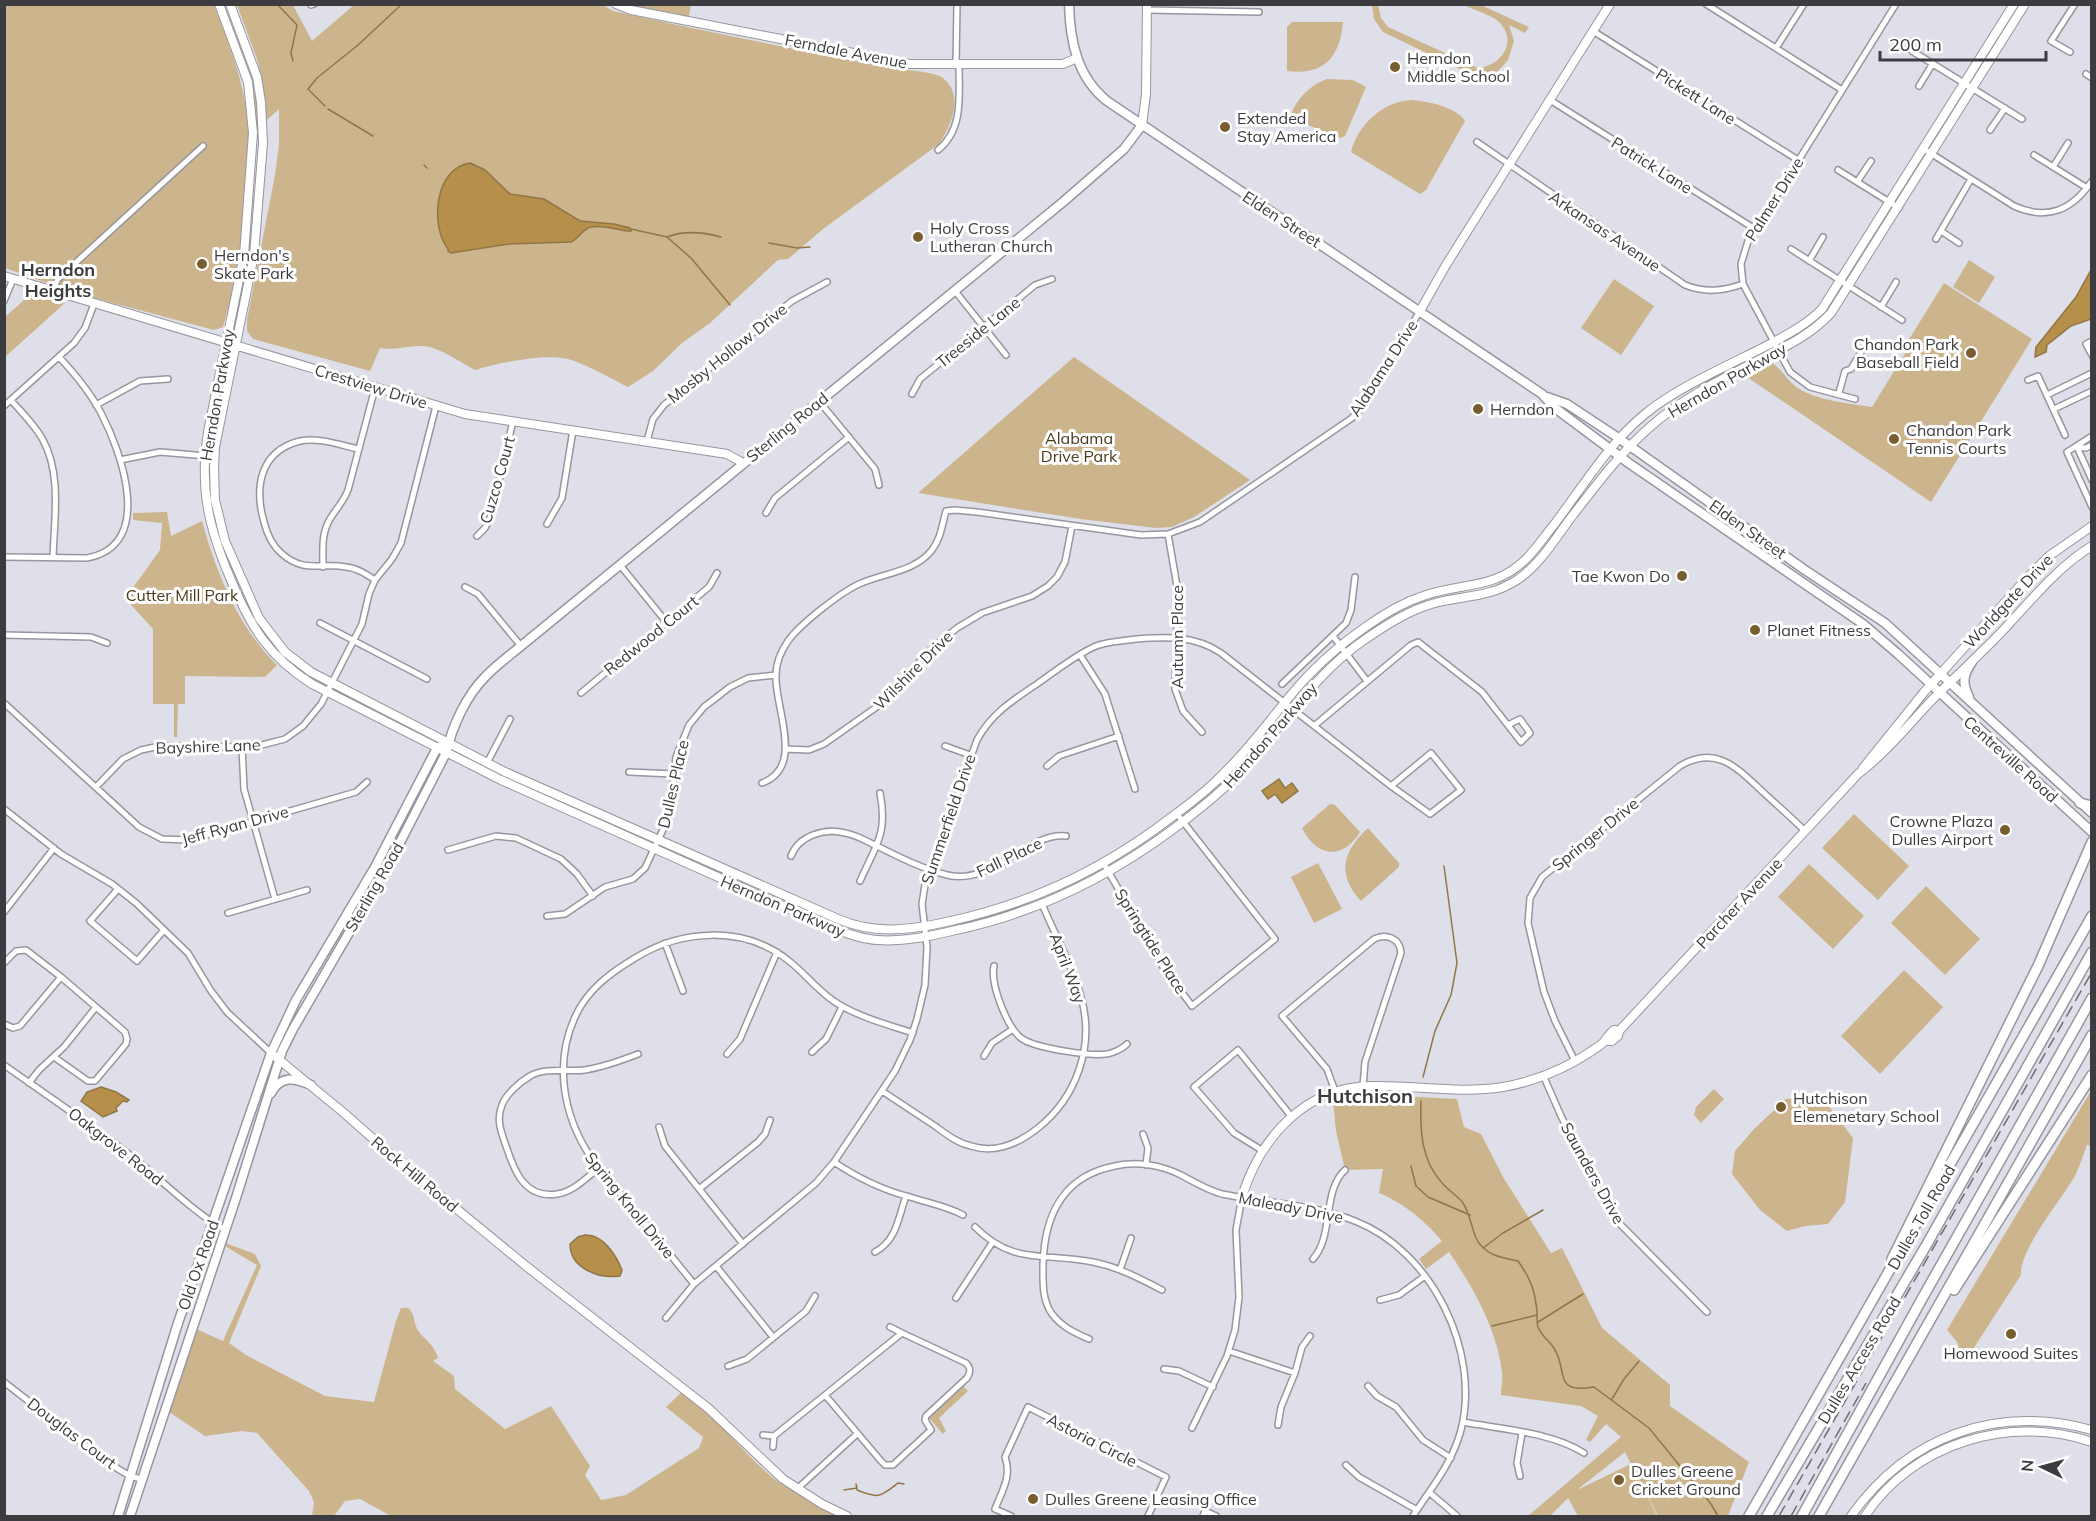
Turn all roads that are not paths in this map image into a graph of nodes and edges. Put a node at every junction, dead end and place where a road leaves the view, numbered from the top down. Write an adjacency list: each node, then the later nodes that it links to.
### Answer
1 (219, 4): 74 (main road, Herndon Parkway)
2 (230, 4): 75 (main road, Herndon Parkway)
3 (616, 4): 21 (main road, Ferndale Avenue)
4 (957, 4): 21 (street)
5 (1069, 4): 19 (main road, Elden Street)
6 (1610, 4): 15 (main road, Alabama Drive)
7 (1803, 4): 16 (street)
8 (1896, 4): 25 (street, Palmer Drive)
9 (2014, 4): 22 (main road, Herndon Parkway)
10 (2025, 4): 24 (main road, Herndon Parkway)
11 (2075, 4): 18 (street)
12 (1707, 5): 16 (street)
13 (1147, 7): 14 (street); 29 (main road)
14 (1259, 12)
15 (1593, 31): 26 (main road, Alabama Drive); 38 (street, Pickett Lane)
16 (1776, 48): 25 (street)
17 (1912, 51): 20 (street)
18 (2070, 52)
19 (1077, 58): 21 (main road, Ferndale Avenue); 29 (main road, Elden Street)
20 (1933, 63): 22 (street); 23 (street)
21 (957, 64): 34 (street)
22 (1965, 82): 24 (street); 35 (main road, Herndon Parkway)
23 (1919, 86)
24 (1974, 88): 27 (street); 36 (main road, Herndon Parkway)
25 (1842, 90): 38 (street, Palmer Drive)
26 (1550, 100): 40 (main road, Alabama Drive); 49 (street, Patrick Lane)
27 (2005, 108): 28 (street); 30 (street)
28 (2022, 119)
29 (1142, 125): 65 (main road, Sterling Road); 69 (main road, Elden Street)
30 (1990, 130)
31 (1477, 142): 40 (street, Arkansas Avenue)
32 (2068, 143): 41 (street)
33 (203, 146): 64 (street)
34 (938, 150)
35 (1924, 150): 36 (street); 47 (main road, Herndon Parkway)
36 (1932, 155): 43 (street); 48 (main road, Herndon Parkway)
37 (2034, 155): 41 (street)
38 (1798, 160): 49 (street, Palmer Drive)
39 (1871, 161): 45 (street)
40 (1509, 165): 62 (street, Arkansas Avenue); 69 (main road, Alabama Drive)
41 (2053, 167): 46 (street)
42 (1838, 170): 45 (street)
43 (1971, 179): 46 (street); 50 (street)
44 (2091, 181): 46 (street)
45 (1857, 182): 47 (street)
46 (2087, 188)
47 (1891, 202): 48 (street); 60 (main road, Herndon Parkway)
48 (1899, 208): 63 (main road, Herndon Parkway)
49 (1755, 229): 62 (street, Palmer Drive)
50 (1941, 231): 52 (street); 53 (street)
51 (1823, 237): 55 (street)
52 (1936, 239)
53 (1959, 243)
54 (1791, 249): 55 (street)
55 (1809, 261): 60 (street)
56 (4, 276): 57 (main road, Crestview Drive)
57 (13, 279): 64 (main road, Crestview Drive); 66 (street)
58 (1052, 279): 71 (street, Treeside Lane)
59 (826, 282): 103 (street, Mosby Hollow Drive)
60 (1841, 282): 63 (street); 73 (main road, Herndon Parkway)
61 (1896, 282): 68 (street)
62 (1743, 284): 73 (street, Palmer Drive)
63 (1849, 287): 68 (street); 76 (main road, Herndon Parkway)
64 (52, 291): 67 (main road, Crestview Drive)
65 (955, 291): 71 (street); 92 (main road, Sterling Road)
66 (4, 301)
67 (94, 304): 74 (main road, Crestview Drive); 80 (street)
68 (1881, 307): 70 (street)
69 (1420, 311): 89 (main road, Elden Street); 121 (street, Alabama Drive)
70 (1902, 320)
71 (984, 327): 78 (street); 87 (street, Treeside Lane)
72 (2091, 341): 79 (street)
73 (1773, 342): 76 (street, Palmer Drive); 102 (main road, Herndon Parkway)
74 (226, 343): 75 (main road, Crestview Drive); 109 (main road, Herndon Parkway)
75 (236, 345): 84 (main road, Crestview Drive); 111 (main road, Herndon Parkway)
76 (1778, 351): 86 (street, Palmer Drive); 105 (main road, Herndon Parkway)
77 (1861, 352): 86 (street)
78 (1006, 355)
79 (2091, 355)
80 (59, 357): 91 (street); 93 (street)
81 (2091, 374): 88 (street)
82 (168, 379): 93 (street)
83 (2028, 380): 88 (street)
84 (375, 388): 95 (main road, Crestview Drive); 107 (street)
85 (2091, 391): 96 (street)
86 (1839, 393): 90 (street, Palmer Drive)
87 (912, 394)
88 (2047, 395): 96 (street)
89 (1546, 397): 102 (main road, Elden Street); 108 (main road, Elden Street)
90 (1855, 399)
91 (11, 400): 94 (street); 125 (street)
92 (819, 401): 101 (street); 113 (main road, Sterling Road)
93 (96, 405): 112 (street)
94 (4, 406)
95 (436, 406): 97 (main road, Crestview Drive); 130 (street, Bayshire Lane)
96 (2054, 409): 99 (street)
97 (513, 422): 98 (main road, Crestview Drive); 122 (street, Cuzco Court)
98 (573, 430): 103 (main road, Crestview Drive); 118 (street)
99 (2065, 435)
100 (2091, 436): 106 (street)
101 (849, 437): 115 (street); 117 (street)
102 (1620, 439): 105 (main road, Elden Street); 108 (main road, Herndon Parkway)
103 (647, 441): 113 (main road, Crestview Drive)
104 (2091, 445): 106 (street)
105 (1629, 446): 110 (main road, Herndon Parkway); 144 (main road, Elden Street)
106 (2077, 447): 114 (street); 116 (street)
107 (358, 449): 127 (street); 127 (street)
108 (1611, 449): 110 (main road, Elden Street); 140 (main road, Herndon Parkway)
109 (204, 456): 111 (street); 112 (street); 152 (main road, Herndon Parkway)
110 (1620, 456): 141 (main road, Herndon Parkway); 151 (main road, Elden Street)
111 (214, 457): 149 (main road, Herndon Parkway)
112 (120, 460): 125 (street)
113 (743, 463): 126 (main road, Sterling Road)
114 (2091, 480)
115 (879, 485)
116 (2091, 507)
117 (766, 513)
118 (548, 524)
119 (1072, 526): 121 (street, Alabama Drive); 145 (street, Alabama Drive); 168 (street, Wilshire Drive)
120 (2091, 526): 144 (main road, Worldgate Drive)
121 (1168, 534): 136 (street, Autumn Place)
122 (477, 536)
123 (2091, 546): 143 (main road, Worldgate Drive)
124 (4, 557): 125 (street)
125 (53, 558)
126 (620, 565): 133 (street); 139 (main road, Sterling Road)
127 (323, 567): 130 (street)
128 (717, 573): 133 (street, Redwood Court)
129 (1355, 577): 135 (street)
130 (375, 579): 137 (street, Bayshire Lane)
131 (465, 587): 139 (street)
132 (320, 623): 137 (street)
133 (667, 623): 153 (street, Redwood Court)
134 (4, 635): 138 (street)
135 (1333, 636): 140 (street); 150 (street)
136 (1176, 637): 142 (street, Summerfield Drive); 157 (street, Summerfield Drive); 162 (street, Autumn Place)
137 (354, 641): 146 (street); 149 (street, Bayshire Lane)
138 (107, 643)
139 (521, 646): 164 (main road, Sterling Road)
140 (1340, 646): 141 (street); 157 (main road, Herndon Parkway)
141 (1346, 654): 147 (street); 158 (main road, Herndon Parkway)
142 (1080, 655): 163 (street); 170 (street, Summerfield Drive)
143 (1972, 662): 148 (main road, Worldgate Drive); 155 (main road)
144 (1941, 673): 148 (main road, Centreville Road); 151 (main road, Worldgate Drive)
145 (776, 675): 168 (street); 174 (street, Dulles Place)
146 (427, 679)
147 (1367, 681): 160 (street); 161 (street)
148 (1951, 682): 154 (main road, Worldgate Drive); 155 (main road, Centreville Road)
149 (332, 683): 152 (street, Bayshire Lane); 164 (main road, Herndon Parkway)
150 (1282, 684)
151 (1931, 685): 154 (main road, Centreville Road); 175 (main road, Parcher Avenue)
152 (327, 692): 166 (street, Bayshire Lane); 167 (main road, Herndon Parkway)
153 (581, 693)
154 (1940, 694): 175 (main road, Parcher Avenue); 190 (main road, Centreville Road)
155 (1970, 700): 182 (main road, Centreville Road)
156 (4, 703): 179 (street, Jeff Ryan Drive)
157 (1284, 703): 158 (street, Summerfield Drive); 186 (main road, Herndon Parkway)
158 (1292, 710): 161 (street, Summerfield Drive); 188 (main road, Herndon Parkway)
159 (510, 719): 171 (street)
160 (1508, 725)
161 (1314, 726): 178 (street, Summerfield Drive)
162 (1202, 732)
163 (1119, 736): 172 (street); 180 (street)
164 (448, 742): 167 (main road); 169 (main road, Sterling Road); 171 (main road, Herndon Parkway)
165 (945, 746): 170 (street)
166 (242, 748): 179 (street, Bayshire Lane); 187 (street)
167 (437, 748): 169 (main road, Herndon Parkway); 225 (main road, Sterling Road)
168 (785, 749): 177 (street)
169 (446, 753): 196 (main road, Herndon Parkway); 227 (main road, Sterling Road)
170 (970, 755): 200 (street, Summerfield Drive)
171 (487, 763): 192 (main road, Herndon Parkway)
172 (1047, 766)
173 (628, 772): 174 (street)
174 (674, 774): 192 (street, Dulles Place)
175 (1858, 774): 189 (main road, Parcher Avenue)
176 (367, 782): 187 (street, Jeff Ryan Drive)
177 (762, 783)
178 (1390, 786): 178 (street, Summerfield Drive)
179 (96, 787): 187 (street, Jeff Ryan Drive)
180 (1135, 789)
181 (880, 793): 194 (street)
182 (2080, 803): 183 (highway); 185 (main road, Centreville Road)
183 (2091, 806)
184 (4, 809): 195 (street, Rock Hill Road)
185 (2091, 813)
186 (1177, 814): 188 (street, Springtide Place); 199 (main road, Herndon Parkway)
187 (253, 822): 206 (street)
188 (1182, 822): 201 (main road, Herndon Parkway); 201 (street, Springtide Place)
189 (1805, 831): 240 (main road, Parcher Avenue); 240 (street, Springer Drive)
190 (2091, 832)
191 (1066, 836): 200 (street, Fall Place)
192 (659, 840): 196 (street, Dulles Place); 212 (main road, Herndon Parkway)
193 (2091, 842): 278 (highway)
194 (877, 846): 198 (street, Fall Place); 200 (street, Fall Place); 202 (street)
195 (54, 848): 203 (street, Rock Hill Road); 208 (street)
196 (655, 849): 205 (street, Dulles Place); 214 (main road, Herndon Parkway)
197 (448, 850): 205 (street)
198 (792, 856)
199 (1104, 864): 201 (street, Springtide Place); 212 (main road, Herndon Parkway)
200 (930, 869): 212 (street, Summerfield Drive)
201 (1108, 872): 207 (main road, Herndon Parkway)
202 (860, 881)
203 (118, 889): 213 (street, Rock Hill Road); 213 (street)
204 (307, 890): 206 (street)
205 (593, 896): 210 (street, Dulles Place)
206 (275, 899): 209 (street)
207 (1042, 904): 214 (main road, Herndon Parkway); 234 (street, April Way)
208 (4, 912)
209 (228, 913)
210 (547, 916)
211 (2091, 916): 278 (highway, Dulles Toll Road)
212 (925, 926): 214 (street, Summerfield Drive)
213 (164, 930): 233 (street, Rock Hill Road)
214 (926, 936): 229 (street, Summerfield Drive)
215 (665, 943): 216 (street, Spring Knoll Drive); 221 (street); 242 (street, Spring Knoll Drive)
216 (777, 952): 223 (street, Spring Knoll Drive); 236 (street)
217 (2091, 952): 328 (highway, Dulles Access Road)
218 (4, 963): 220 (street)
219 (994, 966): 228 (street)
220 (61, 976): 224 (street); 226 (street)
221 (682, 991)
222 (2091, 998): 329 (highway, Dulles Access Road)
223 (842, 1006): 229 (street, Spring Knoll Drive); 232 (street)
224 (96, 1007): 238 (street); 238 (street)
225 (287, 1017): 233 (main road, Old Ox Road)
226 (4, 1024)
227 (293, 1029): 239 (main road, Old Ox Road)
228 (1013, 1029): 234 (street); 237 (street)
229 (913, 1033): 248 (street, Summerfield Drive)
230 (2091, 1035): 291 (highway)
231 (1127, 1044): 234 (street)
232 (812, 1052)
233 (271, 1053): 239 (main road, Rock Hill Road); 265 (main road, Old Ox Road)
234 (1084, 1053): 248 (street, April Way)
235 (638, 1054): 242 (street)
236 (727, 1054)
237 (984, 1056)
238 (54, 1057): 245 (street)
239 (279, 1059): 246 (main road, Rock Hill Road); 250 (main road, Old Ox Road)
240 (1575, 1061): 243 (main road, Parcher Avenue)
241 (4, 1065): 245 (street, Oakgrove Road)
242 (563, 1071): 258 (street, Spring Knoll Drive); 258 (street)
243 (1543, 1075): 247 (main road, Parcher Avenue); 283 (street, Saunders Drive)
244 (2091, 1075): 291 (highway)
245 (29, 1083): 265 (street, Oakgrove Road)
246 (311, 1085): 250 (main road); 315 (main road, Rock Hill Road)
247 (1363, 1086): 249 (main road, Parcher Avenue); 249 (street)
248 (882, 1091): 256 (street, Summerfield Drive)
249 (1335, 1092): 251 (main road, Parcher Avenue)
250 (266, 1101): 267 (main road, Old Ox Road)
251 (1291, 1116): 255 (main road, Parcher Avenue); 255 (street)
252 (770, 1120): 260 (street)
253 (659, 1127): 260 (street)
254 (1143, 1134): 257 (street)
255 (1263, 1150): 262 (main road, Parcher Avenue)
256 (834, 1162): 261 (street); 270 (street, Summerfield Drive)
257 (1146, 1165): 262 (street, Maleady Drive); 272 (street, Maleady Drive)
258 (599, 1168): 277 (street, Spring Knoll Drive)
259 (1345, 1170): 263 (street)
260 (699, 1189): 270 (street)
261 (906, 1196): 264 (street); 271 (street)
262 (1242, 1197): 263 (street, Maleady Drive); 290 (street, Parcher Avenue)
263 (1329, 1213): 273 (street); 276 (street, Maleady Drive)
264 (963, 1215)
265 (213, 1223): 267 (street, Oakgrove Road); 312 (main road, Old Ox Road)
266 (975, 1227): 269 (street)
267 (225, 1230): 314 (main road, Old Ox Road)
268 (1131, 1238): 275 (street)
269 (992, 1243): 272 (street); 281 (street)
270 (743, 1244): 274 (street, Summerfield Drive)
271 (875, 1251)
272 (1043, 1257): 275 (street); 289 (street, Maleady Drive)
273 (1313, 1259)
274 (716, 1266): 277 (street, Summerfield Drive); 288 (street)
275 (1120, 1270): 279 (street)
276 (1425, 1276): 282 (street); 299 (street, Maleady Drive)
277 (694, 1284): 284 (street, Summerfield Drive)
278 (1879, 1289): 327 (highway, Dulles Toll Road)
279 (1162, 1290)
280 (815, 1296): 288 (street)
281 (956, 1298)
282 (1380, 1300)
283 (1707, 1312)
284 (666, 1318)
285 (891, 1327): 286 (street)
286 (902, 1333): 298 (street); 304 (street)
287 (1310, 1336): 294 (street)
288 (773, 1337): 292 (street)
289 (1089, 1339)
290 (1229, 1351): 294 (street); 297 (street, Parcher Avenue)
291 (1912, 1352): 330 (highway)
292 (728, 1366)
293 (1164, 1369): 297 (street)
294 (1295, 1373): 300 (street)
295 (4, 1382): 312 (street, Douglas Court)
296 (1368, 1386): 310 (street)
297 (1213, 1387): 301 (street, Parcher Avenue)
298 (825, 1395): 304 (street); 306 (street)
299 (1462, 1422): 303 (street); 310 (street, Maleady Drive)
300 (1278, 1425)
301 (1192, 1428)
302 (2091, 1430): 331 (main road)
303 (1522, 1433): 309 (street); 313 (street)
304 (857, 1434): 315 (street)
305 (764, 1435): 306 (street)
306 (774, 1436): 308 (street)
307 (2091, 1442): 332 (main road)
308 (773, 1447)
309 (1584, 1453)
310 (1451, 1458): 316 (street, Maleady Drive)
311 (1346, 1465): 317 (street)
312 (130, 1476): 314 (street, Douglas Court); 318 (main road, Old Ox Road)
313 (1520, 1476)
314 (141, 1479): 319 (main road, Old Ox Road)
315 (797, 1489): 320 (main road, Rock Hill Road)
316 (1430, 1493): 317 (street, Maleady Drive); 326 (street)
317 (1417, 1510): 325 (street, Maleady Drive)
318 (118, 1516)
319 (129, 1516)
320 (847, 1516)
321 (1011, 1516): 322 (street, Astoria Circle)
322 (1148, 1516)
323 (1203, 1516): 324 (street)
324 (1216, 1516)
325 (1413, 1516)
326 (1457, 1516)
327 (1749, 1516)
328 (1767, 1516)
329 (1802, 1516)
330 (1819, 1516)
331 (1851, 1516)
332 (1865, 1516)

